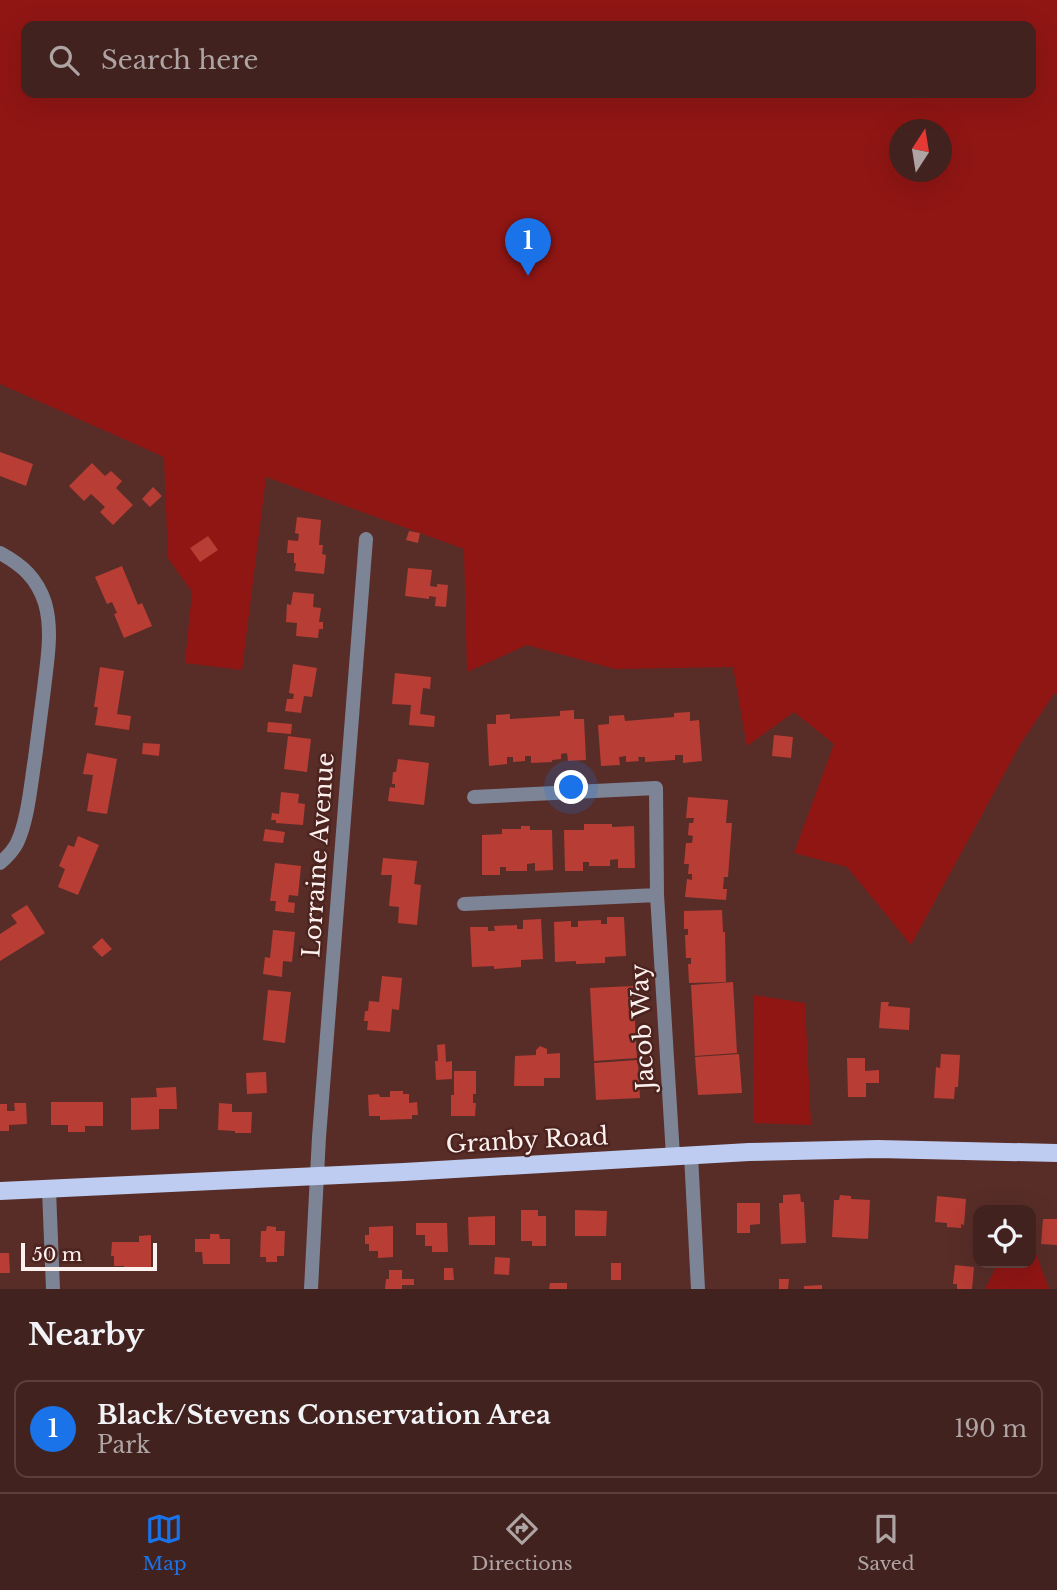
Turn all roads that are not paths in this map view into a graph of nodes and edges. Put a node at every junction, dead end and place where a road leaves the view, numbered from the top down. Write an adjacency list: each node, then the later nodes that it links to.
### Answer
1 (366, 538): 9 (street, Lorraine Avenue)
2 (0, 553): 4 (street)
3 (474, 797): 5 (street, Jacob Way)
4 (0, 863)
5 (657, 895): 6 (street); 8 (street, Jacob Way)
6 (464, 905)
7 (1057, 1153): 8 (main road, Granby Road)
8 (682, 1156): 9 (main road, Granby Road); 14 (street, Jacob Way)
9 (317, 1175): 10 (main road, Granby Road); 13 (street, Lorraine Avenue)
10 (49, 1190): 11 (main road, Granby Road); 12 (street)
11 (0, 1191)
12 (53, 1289)
13 (311, 1289)
14 (698, 1289)

